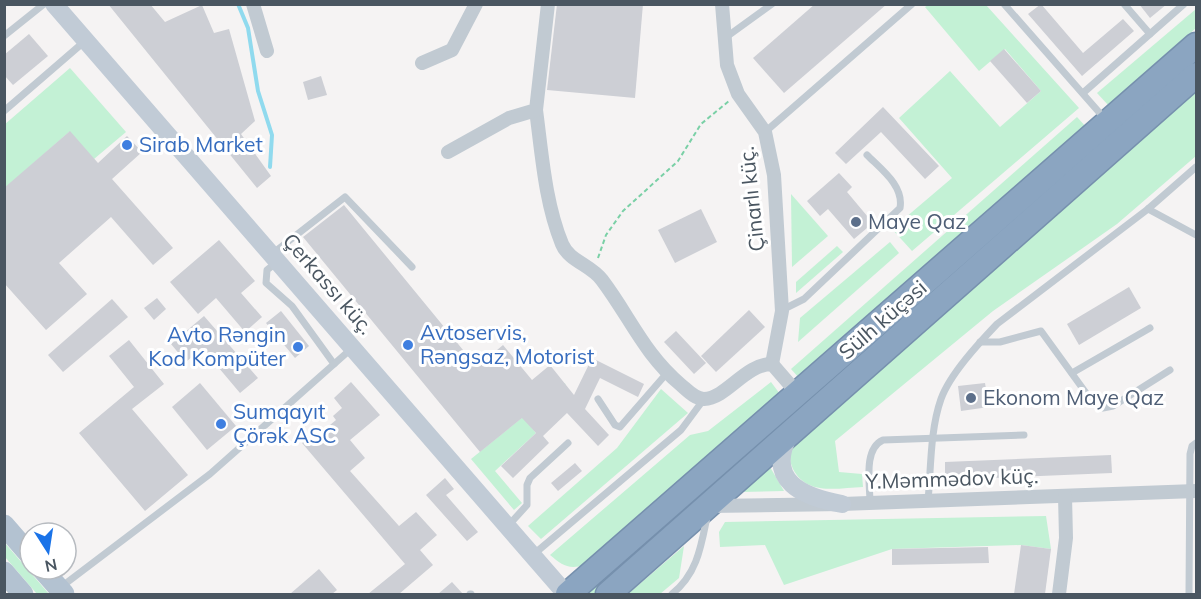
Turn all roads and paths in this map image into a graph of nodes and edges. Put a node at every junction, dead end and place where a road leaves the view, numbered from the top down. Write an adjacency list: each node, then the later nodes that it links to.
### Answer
1 (44, 4): 13 (lane)
2 (54, 4): 15 (street, Çerkassı küç.)
3 (254, 4): 17 (street)
4 (476, 4): 18 (street)
5 (548, 4): 22 (street)
6 (722, 4): 14 (street, Çinarlı küç.)
7 (772, 4): 14 (lane)
8 (912, 4): 25 (lane)
9 (1004, 4): 20 (lane)
10 (1124, 4): 12 (lane)
11 (1184, 4): 12 (lane)
12 (1150, 34): 20 (lane)
13 (4, 36)
14 (723, 40): 21 (street, Çinarlı küç.)
15 (85, 41): 23 (lane); 31 (street, Çerkassı küç.)
16 (1197, 45): 24 (highway, Sülh küçəsi)
17 (267, 51)
18 (422, 63)
19 (1197, 75): 46 (highway, Sülh küçəsi)
20 (1083, 93): 24 (lane)
21 (738, 94): 25 (street, Çinarlı küç.); 33 (path)
22 (536, 110): 26 (street); 33 (street)
23 (4, 111)
24 (1108, 123): 43 (highway, Sülh küçəsi)
25 (765, 132): 34 (street, Çinarlı küç.)
26 (448, 152)
27 (867, 155): 34 (lane)
28 (1197, 167): 29 (lane)
29 (1148, 209): 30 (lane); 36 (lane)
30 (1197, 235)
31 (275, 257): 32 (lane); 37 (street, Çerkassı küç.); 38 (lane)
32 (412, 267)
33 (594, 269): 41 (street)
34 (782, 311): 39 (street, Çinarlı küç.)
35 (1150, 328): 42 (lane)
36 (980, 342): 42 (lane); 48 (lane)
37 (353, 347): 38 (lane); 59 (street, Çerkassı küç.)
38 (334, 364): 63 (lane)
39 (772, 364): 43 (street); 45 (street)
40 (1170, 370): 42 (lane)
41 (666, 373): 44 (lane); 45 (street)
42 (1072, 373)
43 (798, 394): 56 (highway, Sülh küçəsi)
44 (598, 399)
45 (704, 399): 61 (lane)
46 (791, 432): 55 (street); 57 (highway, Sülh küçəsi)
47 (1024, 435): 48 (lane)
48 (933, 438): 53 (lane); 54 (lane)
49 (568, 443): 59 (lane)
50 (1197, 443): 51 (lane)
51 (1193, 491): 52 (street, Y.Məmmədov küç.); 69 (lane)
52 (1065, 496): 53 (street, Y.Məmmədov küç.); 68 (street)
53 (928, 501): 54 (street, Y.Məmmədov küç.)
54 (870, 503): 55 (street, Y.Məmmədov küç.)
55 (842, 504): 57 (street, Y.Məmmədov küç.)
56 (672, 505): 57 (street); 65 (highway, Sülh küçəsi)
57 (709, 506): 66 (highway, Sülh küçəsi); 67 (lane)
58 (4, 525): 60 (main road)
59 (508, 526): 61 (street, Çerkassı küç.)
60 (18, 541)
61 (533, 555): 65 (street, Çerkassı küç.)
62 (4, 572): 64 (main road)
63 (62, 592)
64 (23, 594)
65 (567, 594)
66 (608, 594)
67 (672, 594)
68 (1059, 594)
69 (1189, 594)

